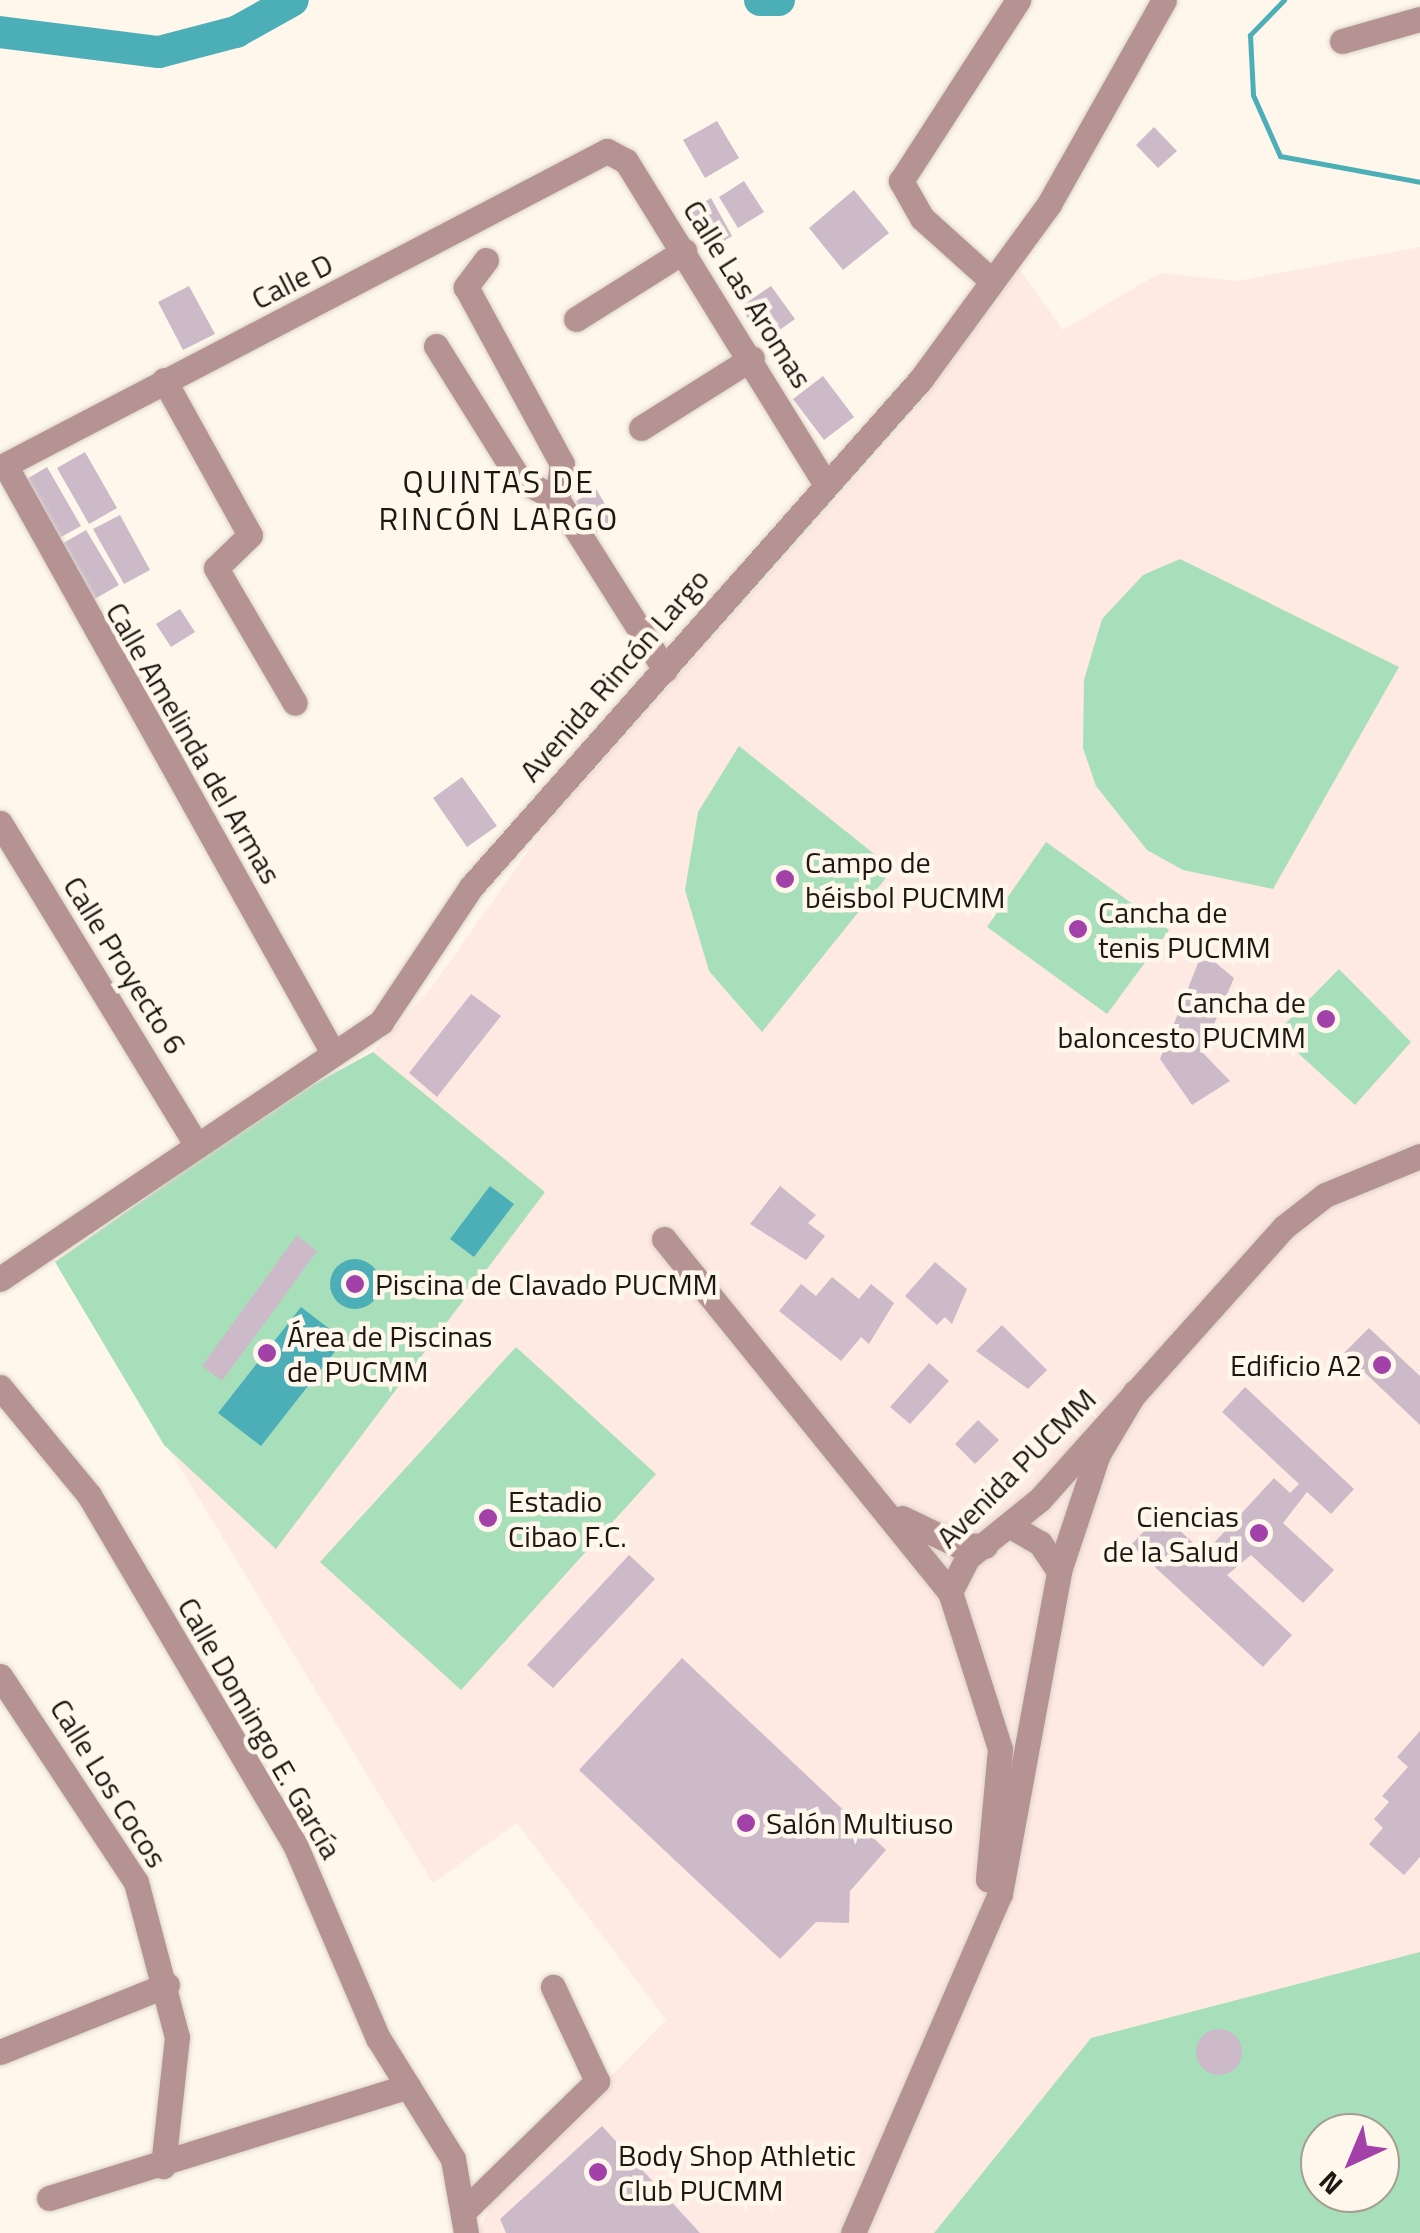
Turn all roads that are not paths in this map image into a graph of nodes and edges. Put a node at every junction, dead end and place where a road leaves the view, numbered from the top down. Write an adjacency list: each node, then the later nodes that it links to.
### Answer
1 (1018, 0): 8 (street)
2 (1164, 0): 8 (street, Avenida Rincón Largo)
3 (1420, 19): 4 (street)
4 (1342, 42)
5 (607, 151): 6 (street, Calle Las Aromas); 12 (street, Calle D)
6 (684, 251): 9 (street); 11 (street, Calle Las Aromas)
7 (486, 260): 16 (street)
8 (992, 281): 15 (street, Avenida Rincón Largo)
9 (576, 319)
10 (436, 346): 16 (street)
11 (752, 358): 13 (street); 15 (street, Calle Las Aromas)
12 (164, 380): 14 (street, Calle D); 18 (street)
13 (640, 428)
14 (4, 465): 20 (street, Calle Amelinda del Armas)
15 (824, 482): 17 (street, Avenida Rincón Largo)
16 (557, 499): 17 (street)
17 (665, 670): 20 (street, Avenida Rincón Largo)
18 (295, 703)
19 (0, 823): 21 (street, Calle Proyecto 6)
20 (333, 1053): 21 (street, Avenida Rincón Largo)
21 (196, 1142): 24 (street, Avenida Rincón Largo)
22 (1420, 1156): 26 (street, Avenida PUCMM)
23 (664, 1239): 27 (street)
24 (0, 1279)
25 (0, 1387): 37 (street, Calle Domingo E. García)
26 (1135, 1392): 28 (street, Avenida PUCMM); 30 (street, Avenida PUCMM)
27 (886, 1507): 29 (street); 31 (street)
28 (1012, 1527): 29 (street, Avenida PUCMM); 30 (street)
29 (985, 1546): 31 (street, Avenida PUCMM)
30 (1060, 1571): 33 (street, Avenida PUCMM)
31 (950, 1592): 33 (street, Avenida PUCMM)
32 (0, 1676): 34 (street, Calle Los Cocos)
33 (976, 1943): 41 (street, Avenida PUCMM)
34 (167, 1985): 36 (street); 38 (street, Calle Los Cocos)
35 (553, 1987): 40 (street)
36 (0, 2052)
37 (408, 2086): 38 (street); 40 (street, Calle Domingo E. García)
38 (163, 2166): 39 (street)
39 (50, 2198)
40 (466, 2221)
41 (853, 2233)

